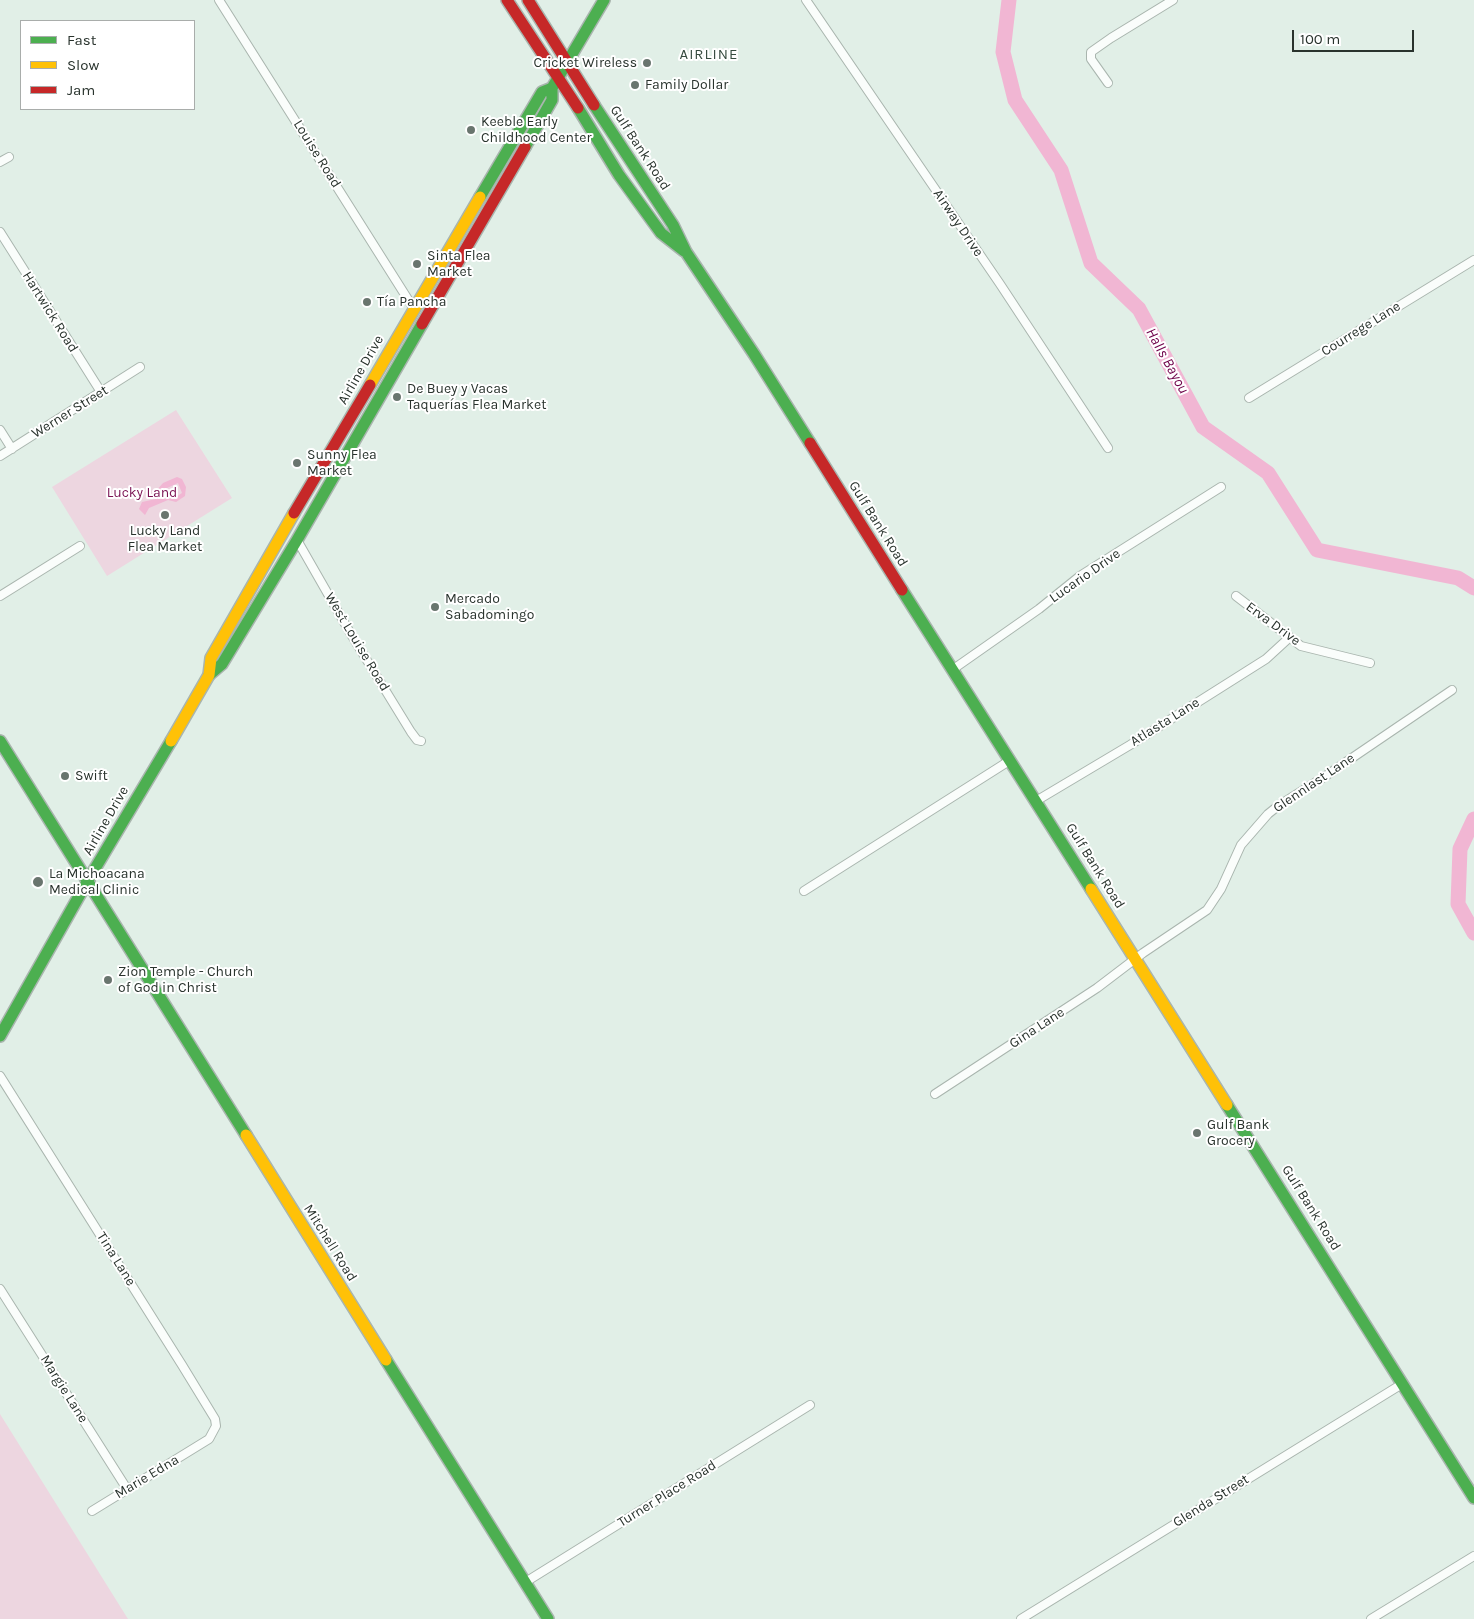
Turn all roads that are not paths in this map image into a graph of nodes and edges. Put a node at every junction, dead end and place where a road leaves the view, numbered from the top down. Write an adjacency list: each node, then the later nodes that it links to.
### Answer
1 (219, 0): 17 (street, Louise Road)
2 (507, 0): 9 (main road, Gulf Bank Road)
3 (528, 0): 8 (main road, Gulf Bank Road)
4 (604, 0): 8 (main road, Airline Drive)
5 (806, 0): 22 (street, Airway Drive)
6 (1173, 0): 7 (street)
7 (1159, 4): 10 (street)
8 (567, 62): 9 (main road, Airline Drive); 15 (main road, Gulf Bank Road)
9 (558, 76): 11 (main road, Airline Drive); 15 (main road, Gulf Bank Road)
10 (1108, 83)
11 (552, 88): 17 (main road, Airline Drive); 26 (main road, Airline Drive)
12 (9, 157): 13 (street)
13 (0, 162)
14 (0, 232): 19 (street, Hartwick Road)
15 (686, 252): 33 (main road, Gulf Bank Road)
16 (1474, 260): 20 (street, Courrege Lane)
17 (414, 309): 27 (main road, Airline Drive)
18 (140, 367): 19 (street, Werner Street)
19 (101, 392): 23 (street, Werner Street)
20 (1249, 398)
21 (0, 430): 23 (street)
22 (1108, 448)
23 (12, 449): 24 (street, Werner Street)
24 (0, 456)
25 (1221, 487): 33 (street, Lucario Drive)
26 (297, 540): 27 (main road); 34 (main road, Airline Drive); 36 (street, West Louise Road)
27 (277, 543): 34 (main road, Airline Drive)
28 (80, 546): 29 (street)
29 (0, 596)
30 (1236, 596): 31 (street, Erva Drive)
31 (1290, 637): 32 (street, Erva Drive); 39 (street, Atlasta Lane)
32 (1370, 663)
33 (952, 670): 38 (main road, Gulf Bank Road)
34 (209, 674): 40 (main road, Airline Drive)
35 (1452, 690): 42 (street, Glennlast Lane)
36 (421, 740)
37 (0, 741): 40 (main road, Mitchell Road)
38 (1009, 761): 39 (main road, Gulf Bank Road); 41 (street)
39 (1036, 801): 42 (main road, Gulf Bank Road)
40 (87, 882): 43 (main road, Airline Drive); 54 (main road, Mitchell Road)
41 (804, 891)
42 (1136, 959): 45 (street, Gina Lane); 47 (main road, Gulf Bank Road)
43 (0, 1036)
44 (0, 1076): 49 (street, Tina Lane)
45 (935, 1094)
46 (0, 1290): 50 (street, Margie Lane)
47 (1402, 1384): 51 (main road, Gulf Bank Road); 56 (street, Glenda Street)
48 (810, 1404): 54 (street, Turner Place Road)
49 (202, 1443): 50 (street, Marie Edna)
50 (127, 1488): 52 (street, Marie Edna)
51 (1474, 1498)
52 (92, 1510)
53 (1474, 1556): 57 (street)
54 (524, 1583): 55 (main road, Mitchell Road)
55 (548, 1619)
56 (1021, 1619)
57 (1371, 1619)

